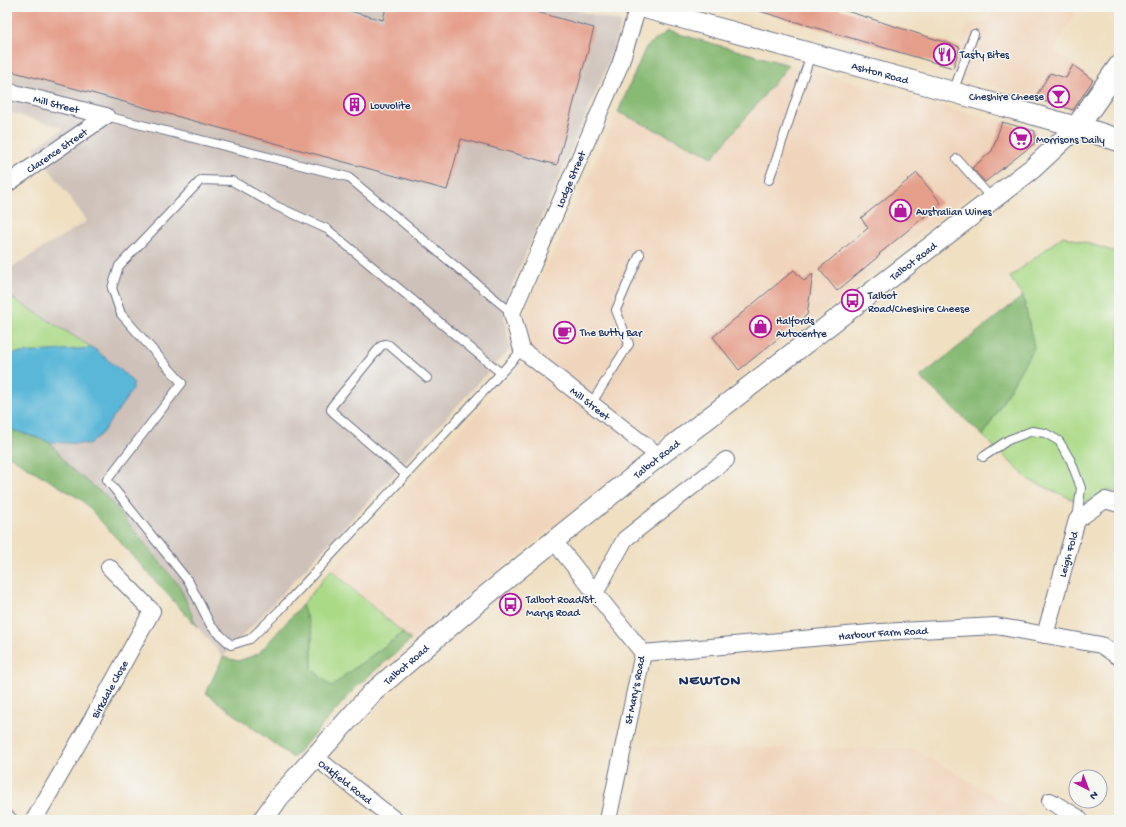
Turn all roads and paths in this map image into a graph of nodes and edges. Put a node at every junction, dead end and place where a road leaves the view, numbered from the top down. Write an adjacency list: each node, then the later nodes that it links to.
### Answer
1 (638, 7): 16 (street, Lodge Street)
2 (641, 7): 4 (street, Ashton Road)
3 (974, 34): 7 (lane)
4 (811, 53): 7 (street, Ashton Road); 12 (lane)
5 (1119, 67): 9 (main road)
6 (7, 91): 8 (street, Mill Street)
7 (953, 92): 9 (street, Ashton Road)
8 (106, 116): 13 (street, Clarence Street); 16 (lane)
9 (1077, 127): 10 (main road, Ashton Road); 14 (street, Talbot Road)
10 (1119, 140)
11 (957, 159): 14 (lane)
12 (769, 180)
13 (7, 184)
14 (992, 200): 21 (street, Talbot Road)
15 (640, 254): 20 (lane)
16 (512, 313): 17 (street)
17 (522, 350): 18 (lane); 20 (street, Mill Street)
18 (501, 373): 24 (lane); 24 (lane)
19 (427, 378): 24 (lane)
20 (591, 404): 21 (street, Mill Street)
21 (659, 456): 27 (street, Talbot Road)
22 (983, 457): 26 (lane)
23 (726, 460): 29 (street)
24 (406, 475)
25 (1119, 504): 26 (street, Leigh Fold)
26 (1077, 520): 30 (street, Leigh Fold)
27 (554, 541): 29 (street, St Mary's Road); 33 (street, Talbot Road)
28 (109, 567): 35 (street, Birkdale Close)
29 (595, 593): 31 (street, St Mary's Road)
30 (1045, 635): 31 (street, Harbour Farm Road); 32 (street, Harbour Farm Road)
31 (643, 653): 38 (street, St Mary's Road)
32 (1119, 657)
33 (315, 757): 36 (street, Talbot Road); 37 (street, Oakfield Road)
34 (1050, 801): 39 (street)
35 (34, 820)
36 (263, 820)
37 (395, 820)
38 (608, 820)
39 (1080, 820)

